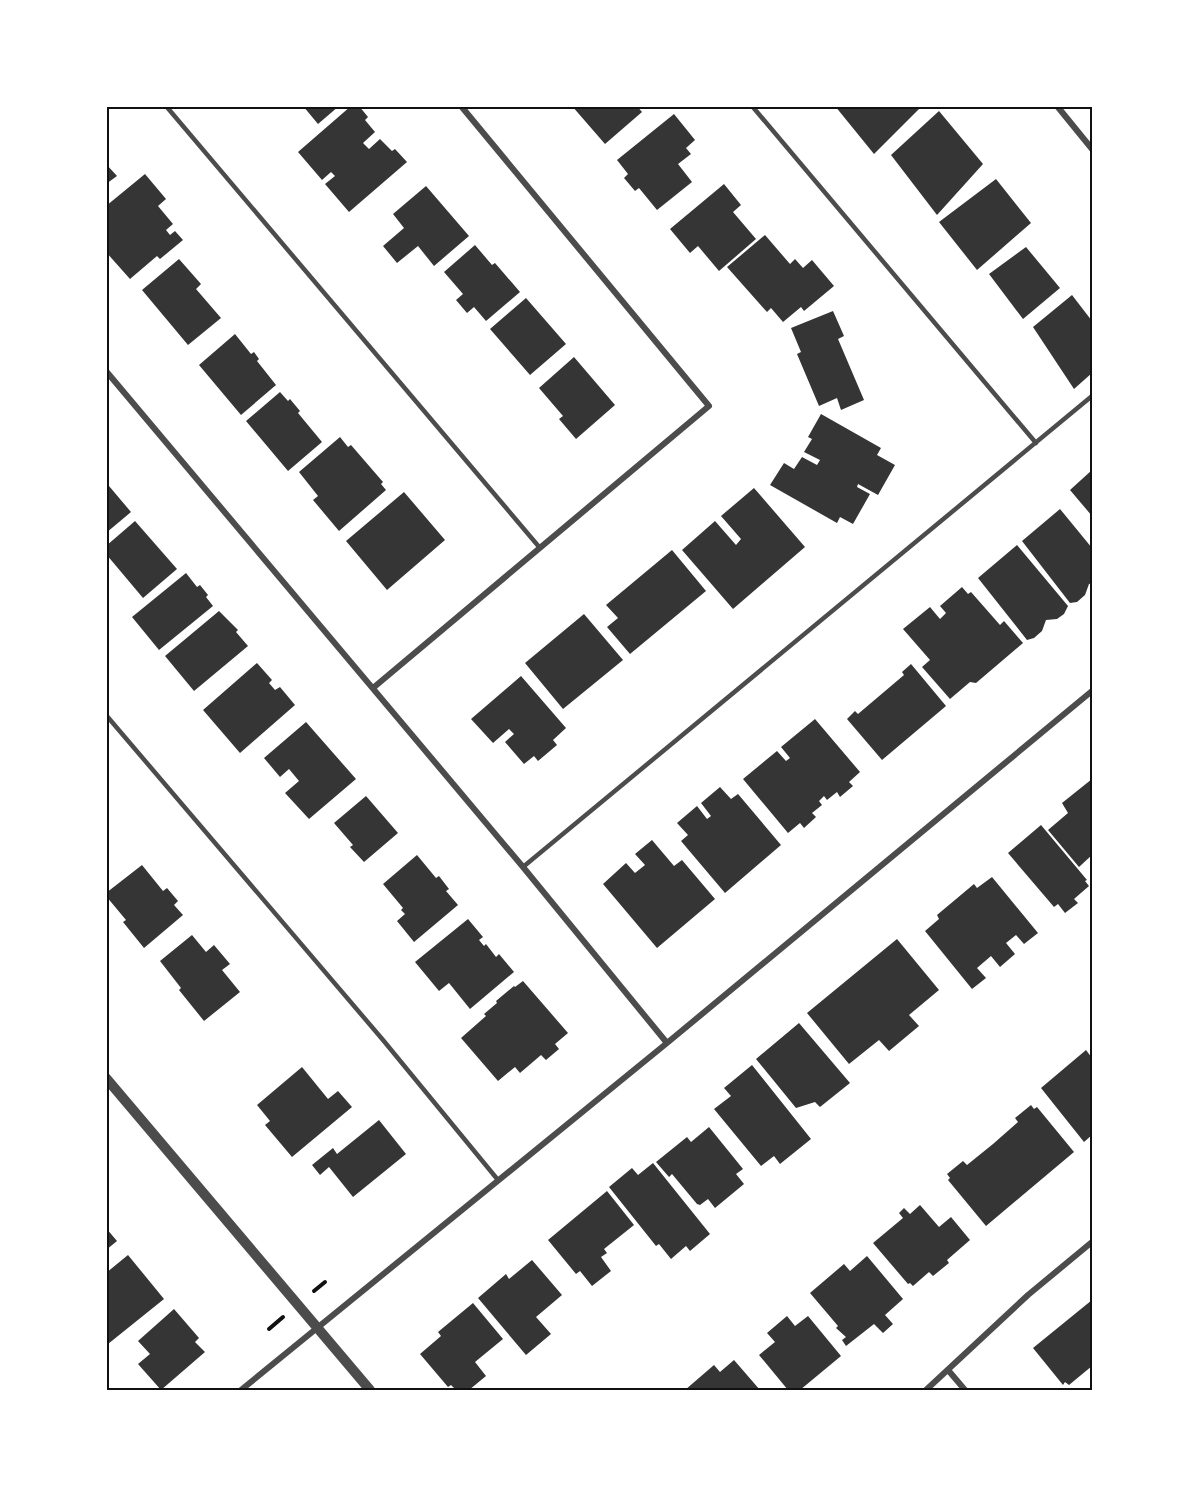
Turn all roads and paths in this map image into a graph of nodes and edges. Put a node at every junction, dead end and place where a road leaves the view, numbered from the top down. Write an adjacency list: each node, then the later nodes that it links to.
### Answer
1 (166, 106): 9 (lane)
2 (461, 106): 9 (street)
3 (752, 106): 8 (lane)
4 (1057, 106): 5 (street)
5 (1092, 149)
6 (106, 371): 10 (street)
7 (1092, 396): 8 (lane)
8 (1036, 443): 13 (lane)
9 (540, 548): 10 (street)
10 (373, 688): 13 (street)
11 (1092, 692): 14 (street)
12 (106, 715): 16 (lane)
13 (523, 867): 14 (street)
14 (667, 1043): 16 (street)
15 (106, 1078): 18 (street)
16 (498, 1180): 18 (street)
17 (1092, 1242): 19 (street)
18 (317, 1328): 20 (street); 21 (street)
19 (948, 1370): 22 (street); 23 (street)
20 (241, 1390)
21 (370, 1390)
22 (926, 1390)
23 (965, 1390)

